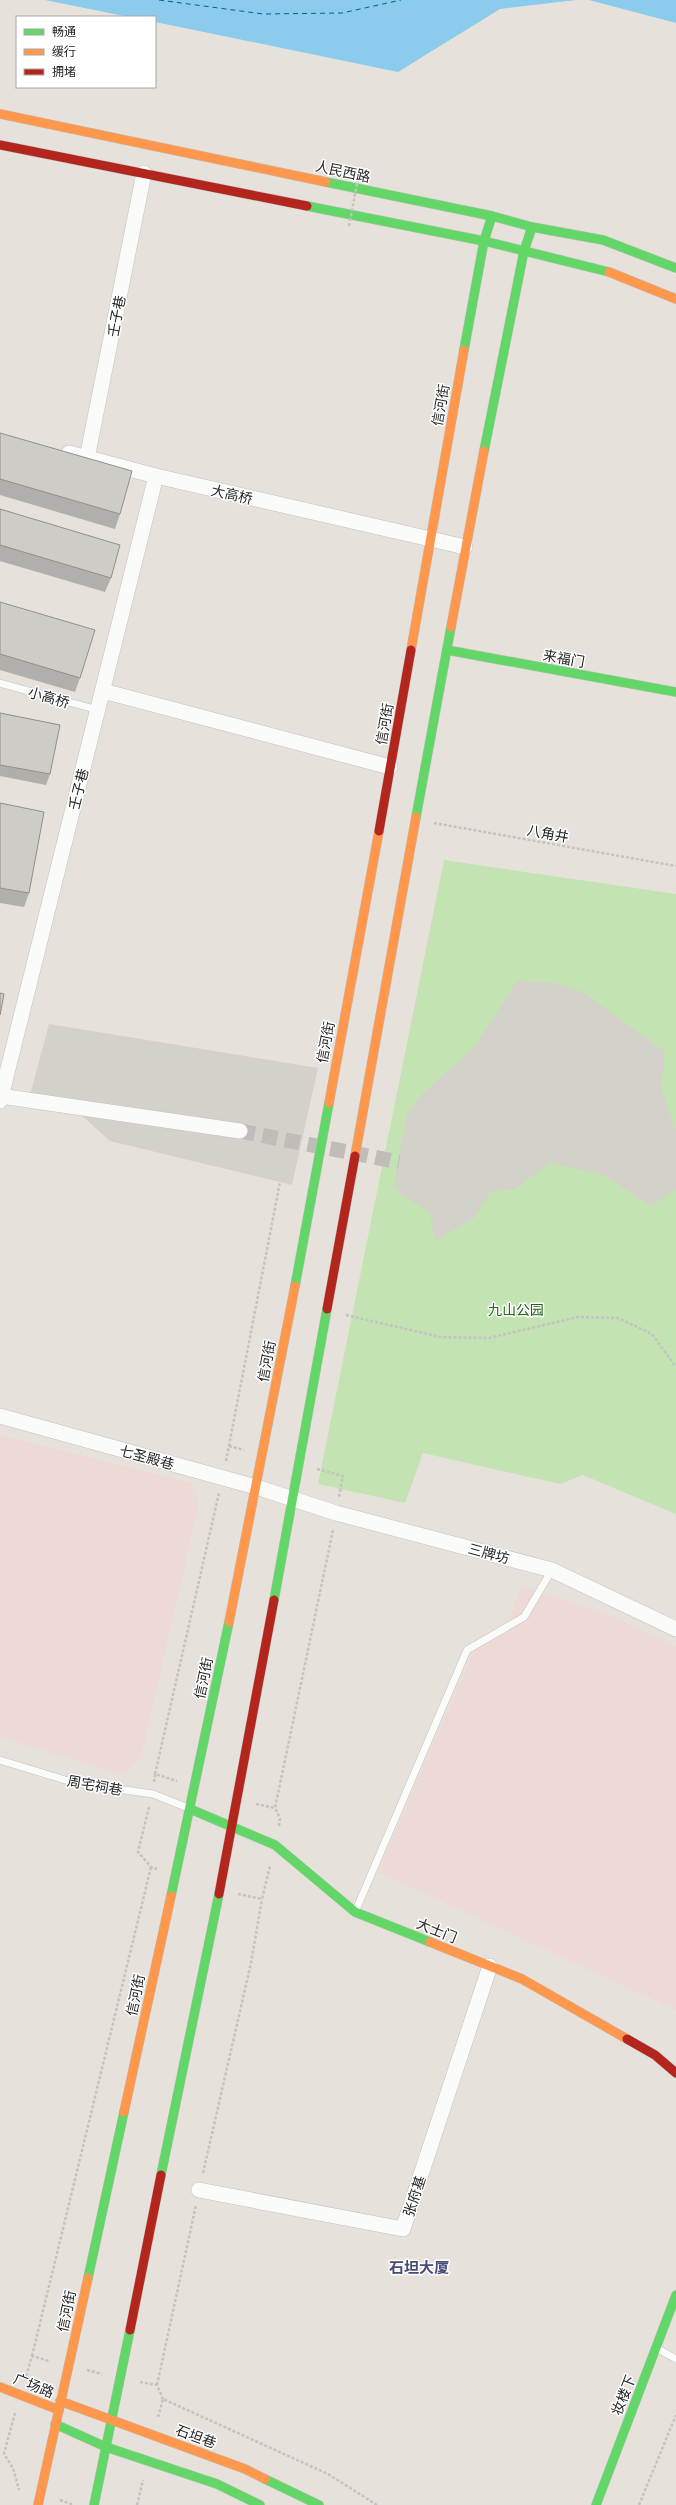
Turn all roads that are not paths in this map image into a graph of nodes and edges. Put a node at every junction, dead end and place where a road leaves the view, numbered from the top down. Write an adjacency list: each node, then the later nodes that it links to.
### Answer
1 (0, 114): 4 (main road, 人民西路)
2 (0, 145): 3 (main road)
3 (144, 174): 6 (main road); 11 (street, 壬子巷)
4 (492, 216): 5 (main road, 人民西路); 6 (main road, 信河街)
5 (532, 227): 7 (main road); 8 (main road, 人民西路)
6 (484, 242): 7 (main road); 13 (main road, 信河街)
7 (524, 251): 9 (main road); 14 (main road)
8 (676, 268)
9 (676, 299)
10 (58, 451): 11 (street, 大高桥)
11 (87, 458): 12 (street, 大高桥)
12 (156, 476): 13 (street, 大高桥); 17 (street, 壬子巷)
13 (430, 539): 14 (street, 大高桥); 20 (main road, 信河街)
14 (465, 547): 15 (main road)
15 (447, 650): 18 (main road, 来福门); 25 (main road)
16 (0, 683): 19 (lane, 小高桥)
17 (103, 691): 19 (street, 壬子巷); 20 (street)
18 (676, 692)
19 (98, 710): 21 (street, 壬子巷)
20 (390, 767): 24 (main road, 信河街)
21 (0, 1098): 22 (street)
22 (240, 1131)
23 (0, 1416): 24 (street, 七圣殿巷)
24 (256, 1487): 25 (street, 七圣殿巷); 29 (main road, 信河街)
25 (293, 1499): 26 (street, 三牌坊); 30 (main road)
26 (552, 1570): 27 (street, 三牌坊); 31 (lane)
27 (676, 1629)
28 (0, 1760): 29 (lane, 周宅祠巷)
29 (190, 1809): 30 (main road, 大士门); 39 (main road, 信河街)
30 (232, 1826): 31 (main road, 大士门); 40 (main road)
31 (355, 1912): 32 (main road, 大士门)
32 (490, 1966): 33 (main road, 大士门); 34 (street, 张府基)
33 (676, 2073)
34 (199, 2190)
35 (676, 2295): 36 (main road, 妆楼下)
36 (656, 2348): 37 (lane); 47 (main road, 妆楼下)
37 (676, 2359)
38 (0, 2387): 39 (main road, 广场路)
39 (59, 2406): 40 (main road, 石坦巷); 41 (main road, 信河街)
40 (111, 2420): 42 (main road); 46 (main road, 石坦巷)
41 (55, 2424): 42 (main road); 43 (main road, 信河街)
42 (106, 2447): 44 (main road); 45 (main road)
43 (38, 2505)
44 (94, 2505)
45 (260, 2505)
46 (319, 2505)
47 (596, 2505)

